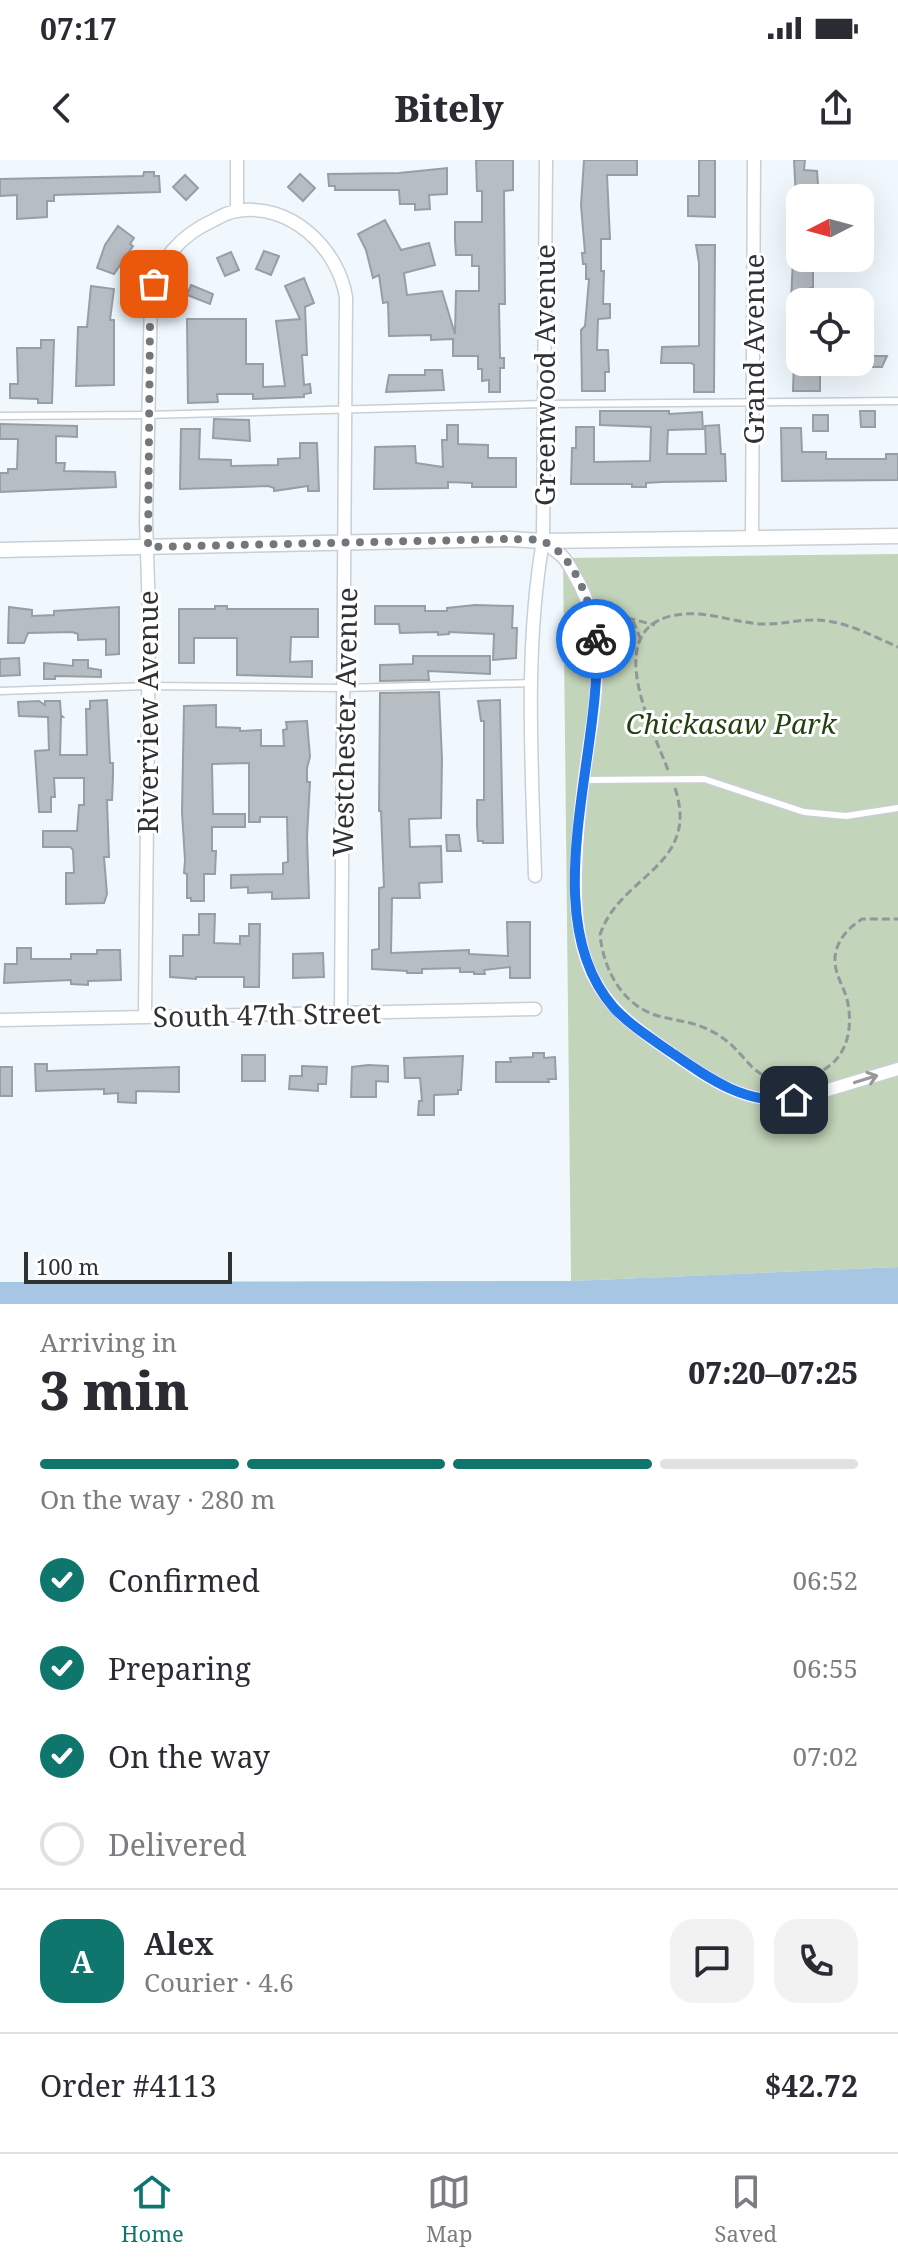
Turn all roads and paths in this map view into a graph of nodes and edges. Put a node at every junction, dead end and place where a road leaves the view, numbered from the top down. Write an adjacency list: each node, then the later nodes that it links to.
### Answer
1 (237, 160): 4 (street)
2 (546, 160): 7 (street, Greenwood Avenue)
3 (754, 160): 6 (street, Grand Avenue)
4 (237, 211): 8 (street, Westchester Avenue); 9 (street, Riverview Avenue)
5 (898, 401): 6 (lane)
6 (753, 402): 7 (lane); 12 (street, Grand Avenue)
7 (544, 404): 8 (lane); 13 (street, Greenwood Avenue)
8 (347, 409): 9 (lane); 14 (street, Westchester Avenue)
9 (148, 415): 10 (lane); 15 (street, Riverview Avenue)
10 (0, 416)
11 (898, 536): 12 (street)
12 (752, 537): 13 (street)
13 (543, 541): 14 (street); 17 (street); 22 (street, Greenwood Avenue)
14 (346, 543): 15 (street); 24 (street, Westchester Avenue)
15 (148, 547): 16 (street); 23 (street, Riverview Avenue)
16 (0, 550)
17 (592, 612): 18 (path); 26 (street)
18 (633, 620): 19 (path); 20 (path)
19 (655, 625): 20 (path); 21 (path)
20 (641, 640): 27 (path)
21 (898, 647)
22 (532, 683): 24 (lane); 29 (street, Greenwood Avenue)
23 (148, 686): 24 (lane); 25 (lane); 33 (street, Riverview Avenue)
24 (344, 688): 32 (street, Westchester Avenue)
25 (0, 691)
26 (584, 780): 27 (lane); 35 (street, one-way to 35)
27 (672, 781): 28 (lane); 30 (path)
28 (898, 808)
29 (535, 876)
30 (898, 919)
31 (535, 1009): 32 (street, South 47th Street)
32 (341, 1012): 33 (street, South 47th Street)
33 (145, 1016): 34 (street, South 47th Street)
34 (0, 1020)
35 (898, 1069)

